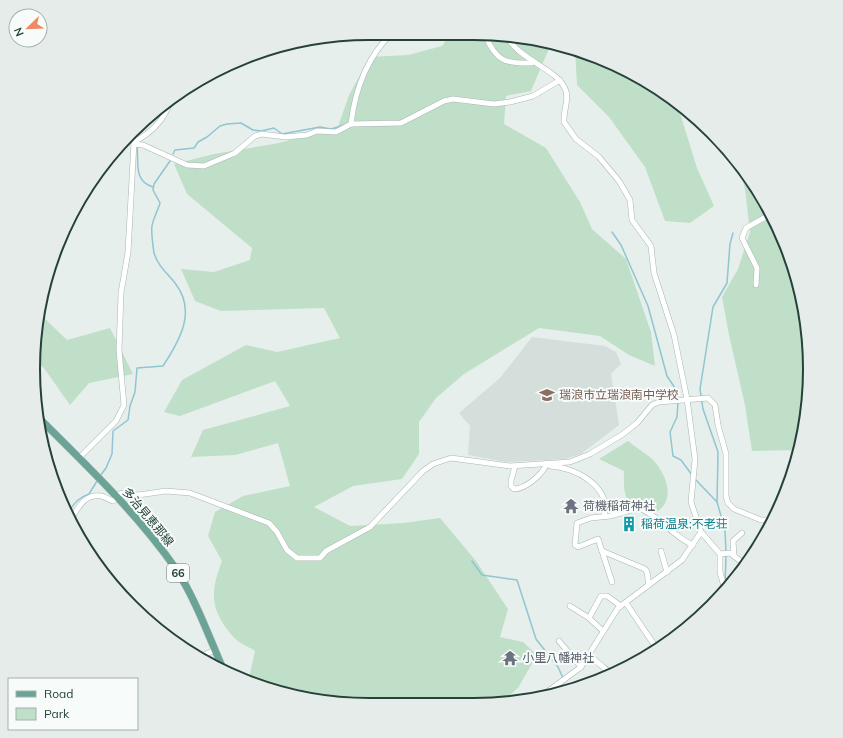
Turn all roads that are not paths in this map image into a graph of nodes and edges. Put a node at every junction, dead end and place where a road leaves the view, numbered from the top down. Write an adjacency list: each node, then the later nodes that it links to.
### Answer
1 (387, 40): 7 (street)
2 (488, 41): 4 (street)
3 (510, 42): 4 (street)
4 (532, 63): 5 (street)
5 (560, 80): 7 (street); 12 (street)
6 (166, 110): 9 (street)
7 (351, 124): 9 (street)
8 (132, 140): 9 (street)
9 (134, 143): 14 (street)
10 (766, 217): 11 (street)
11 (756, 285)
12 (687, 399): 15 (street); 20 (street); 21 (street)
13 (45, 424): 14 (main road, 多治見恵那線 / 66)
14 (78, 458): 17 (main road, 多治見恵那線 / 66)
15 (548, 463): 16 (street); 16 (street); 19 (street)
16 (515, 466): 17 (street)
17 (117, 496): 18 (street); 39 (main road, 多治見恵那線 / 66)
18 (74, 515)
19 (604, 516): 23 (street); 24 (street)
20 (766, 520)
21 (701, 532): 23 (street); 26 (street)
22 (742, 533): 27 (street)
23 (693, 545): 29 (street)
24 (602, 551): 30 (street); 32 (street)
25 (660, 551): 29 (street)
26 (720, 554): 27 (street); 31 (street)
27 (732, 554): 28 (street)
28 (741, 561)
29 (667, 572): 32 (street)
30 (612, 582)
31 (723, 583)
32 (650, 585): 33 (street)
33 (624, 604): 35 (street); 36 (street); 38 (street)
34 (570, 606): 35 (street)
35 (589, 618): 36 (street)
36 (603, 631): 41 (street)
37 (559, 641): 43 (street)
38 (654, 645)
39 (215, 650): 40 (street); 42 (main road, 多治見恵那線 / 66)
40 (205, 654)
41 (588, 654): 43 (street); 44 (street)
42 (220, 663)
43 (581, 667): 45 (street)
44 (606, 670)
45 (551, 689)

